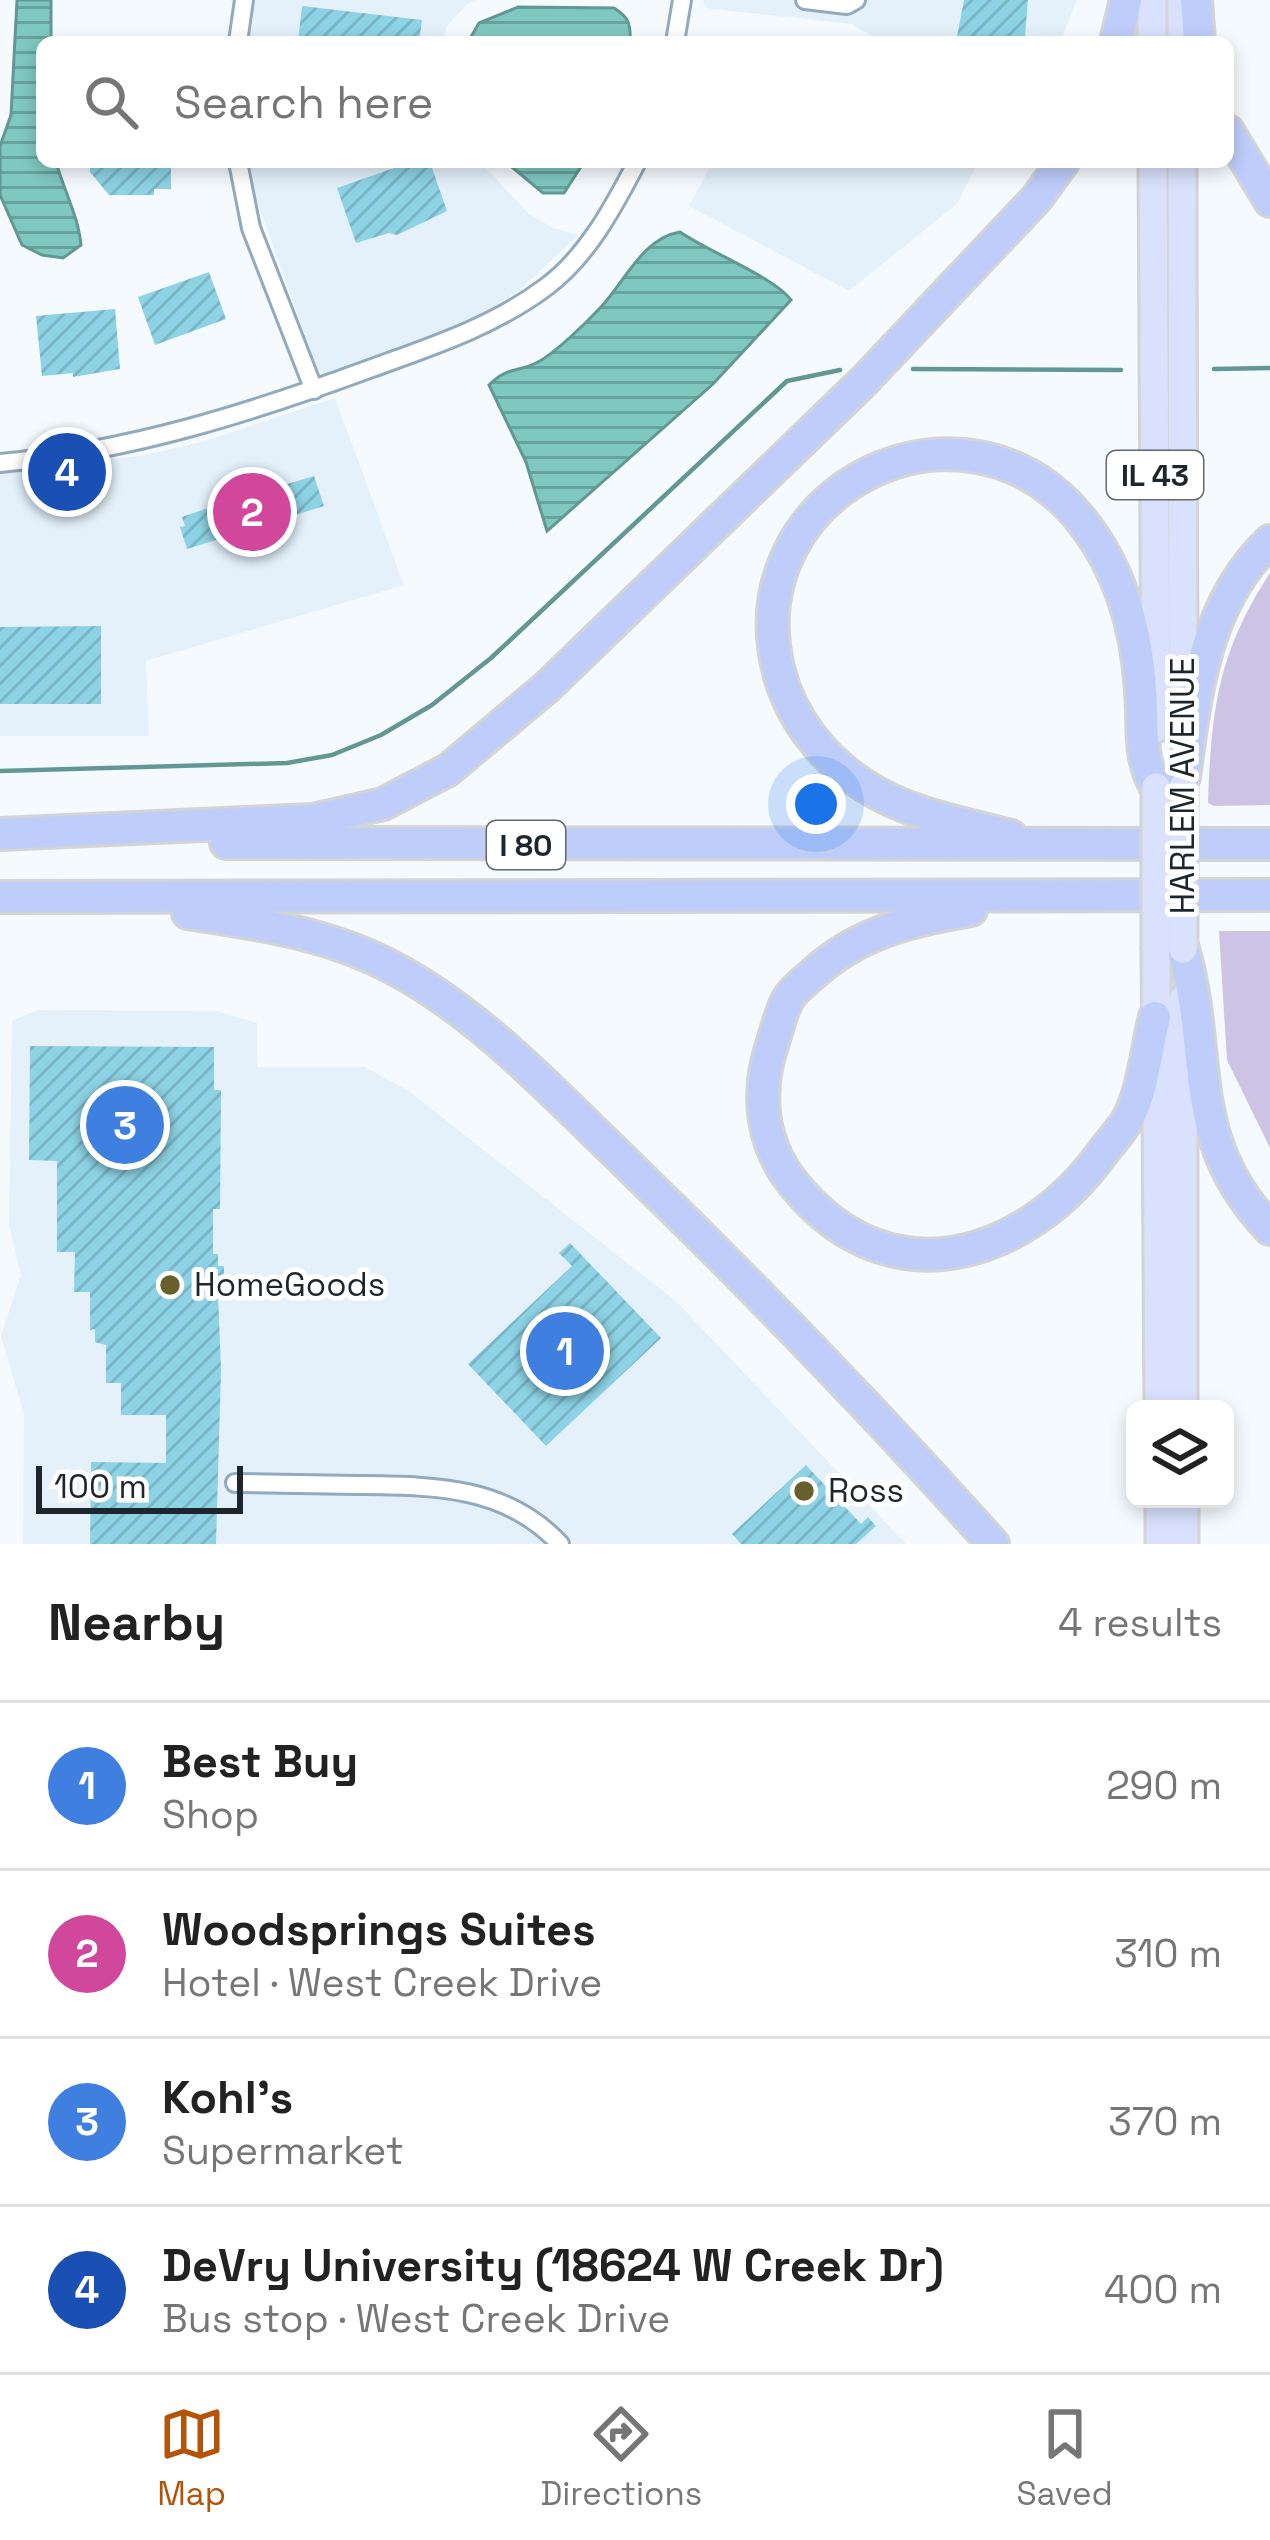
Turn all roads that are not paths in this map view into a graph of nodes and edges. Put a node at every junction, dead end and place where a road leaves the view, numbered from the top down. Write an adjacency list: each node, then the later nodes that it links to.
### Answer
1 (244, 0): 9 (street)
2 (682, 0): 10 (street)
3 (805, 0): 4 (street)
4 (856, 0)
5 (1126, 0): 11 (highway)
6 (1151, 0): 12 (main road)
7 (1182, 0): 13 (main road)
8 (1196, 0): 14 (highway)
9 (239, 36)
10 (676, 36)
11 (1117, 36)
12 (1152, 36)
13 (1182, 36)
14 (1199, 36)
15 (1234, 141): 21 (highway)
16 (239, 168): 22 (street)
17 (635, 168): 22 (street)
18 (1060, 168): 27 (highway)
19 (1153, 168): 25 (main road, HARLEM AVENUE / IL 43)
20 (1182, 168): 25 (main road, HARLEM AVENUE / IL 43)
21 (1270, 201)
22 (314, 390): 23 (street)
23 (0, 463)
24 (1270, 541): 25 (highway)
25 (1174, 784): 30 (highway); 35 (main road, HARLEM AVENUE / IL 43, bridge)
26 (1270, 828): 28 (highway)
27 (0, 838): 30 (highway, I 80)
28 (1216, 844): 29 (highway, I 80); 30 (highway, I 80)
29 (1270, 844)
30 (1052, 847)
31 (1057, 895): 32 (highway, I 80); 33 (highway, I 80); 36 (highway)
32 (1270, 895)
33 (87, 897): 34 (highway, I 80); 44 (highway)
34 (0, 898)
35 (1170, 950): 36 (main road, HARLEM AVENUE / IL 43); 37 (highway); 39 (main road, HARLEM AVENUE / IL 43)
36 (1155, 1018): 38 (main road, HARLEM AVENUE / IL 43)
37 (1270, 1229)
38 (1160, 1400)
39 (1183, 1400)
40 (235, 1484): 43 (street)
41 (1160, 1508): 45 (main road)
42 (1184, 1508): 46 (main road)
43 (560, 1544)
44 (993, 1544)
45 (1160, 1544)
46 (1184, 1544)

